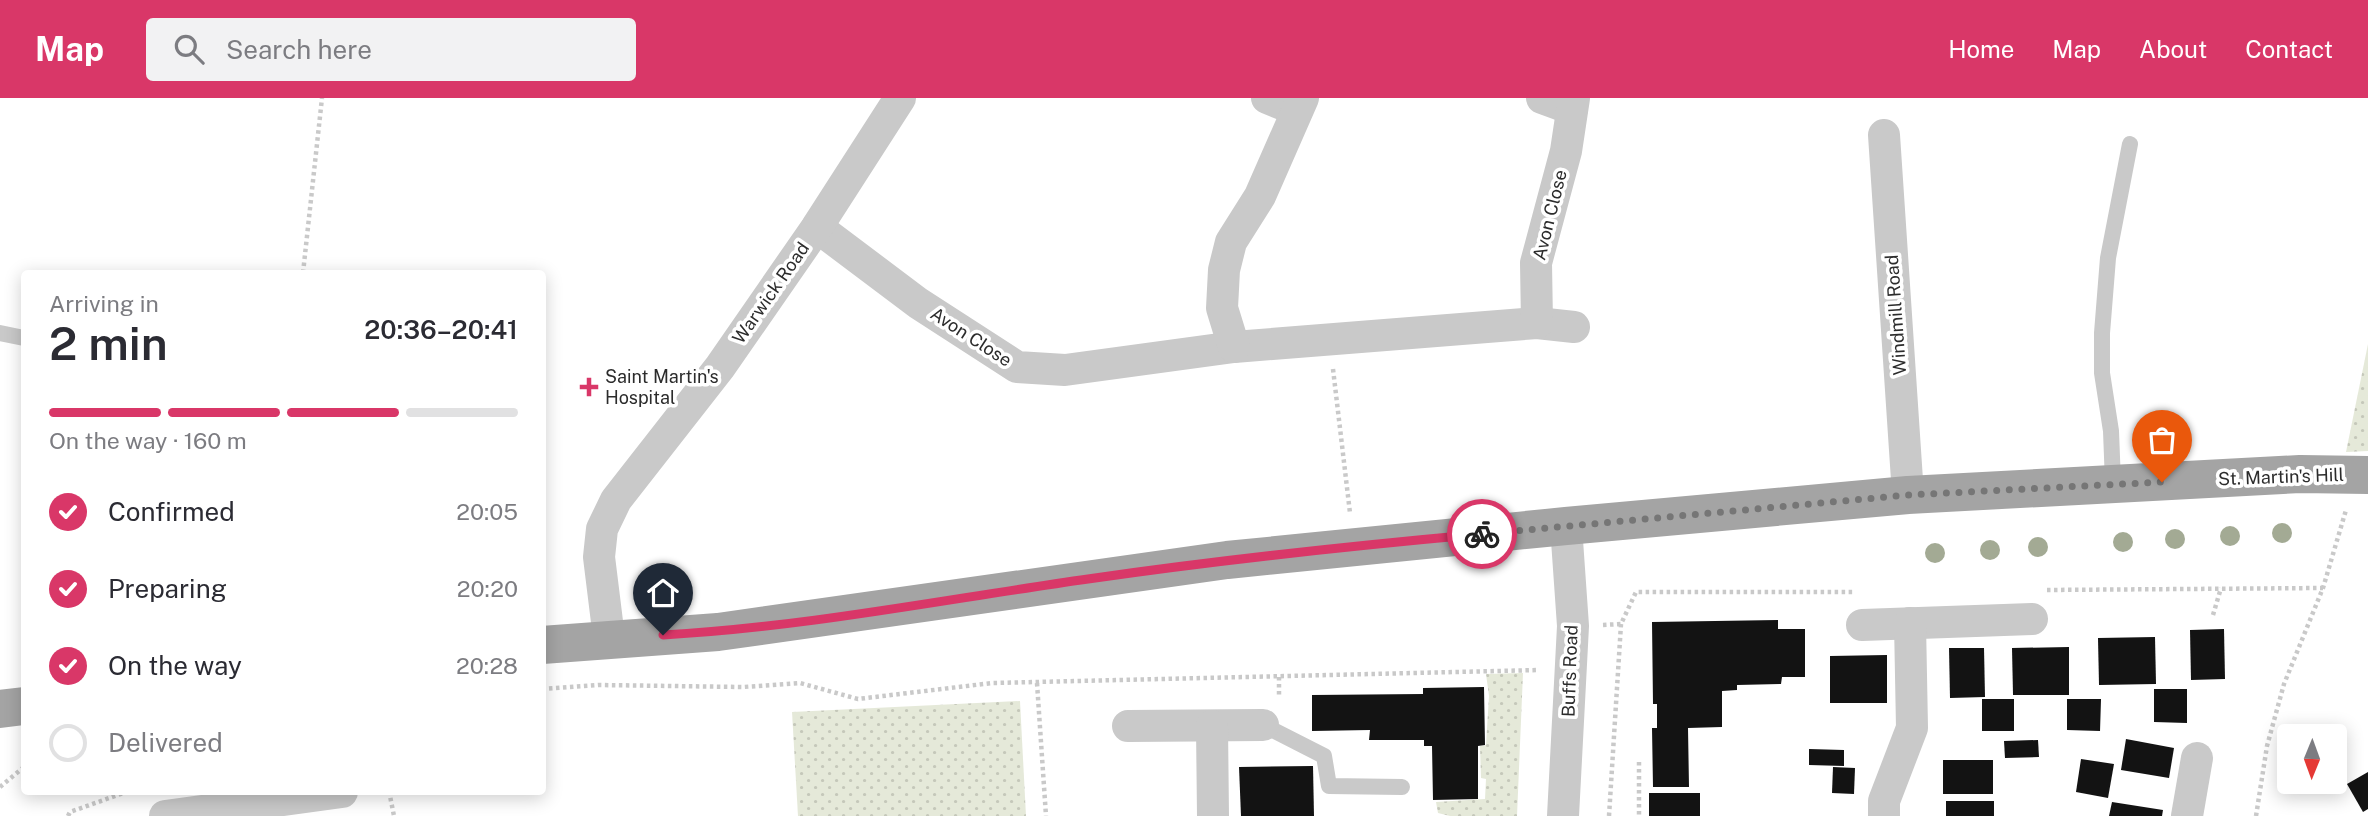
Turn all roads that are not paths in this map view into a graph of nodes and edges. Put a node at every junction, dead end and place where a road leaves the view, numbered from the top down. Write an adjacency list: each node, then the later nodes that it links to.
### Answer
1 (900, 98): 8 (street, Warwick Road)
2 (1267, 98): 5 (street)
3 (1542, 98): 4 (street, Avon Close)
4 (1573, 103): 9 (street, Avon Close)
5 (1300, 104): 13 (street)
6 (1884, 135): 16 (street, Windmill Road)
7 (2130, 144): 15 (lane)
8 (817, 227): 13 (street, Avon Close); 21 (street, Warwick Road)
9 (1537, 323): 10 (street, Avon Close); 13 (street, Avon Close)
10 (1574, 327)
11 (0, 333): 12 (lane)
12 (21, 337)
13 (1234, 347)
14 (2368, 475): 15 (main road, St. Martin's Hill)
15 (2113, 486): 16 (main road, St. Martin's Hill)
16 (1908, 495): 17 (main road, St. Martin's Hill)
17 (1566, 526): 21 (main road, St. Martin's Hill); 33 (street, Buffs Road)
18 (2032, 619): 19 (street)
19 (1910, 623): 20 (street); 34 (street)
20 (1862, 625)
21 (609, 638): 22 (main road, St. Martin's Hill)
22 (546, 645)
23 (21, 706): 24 (main road)
24 (0, 709)
25 (1128, 726): 26 (street)
26 (1212, 726): 27 (street); 32 (street)
27 (1263, 726): 29 (lane)
28 (2197, 758): 35 (street)
29 (1402, 787)
30 (320, 795): 31 (street)
31 (164, 816)
32 (1213, 816)
33 (1563, 816)
34 (1884, 816)
35 (2187, 816)

